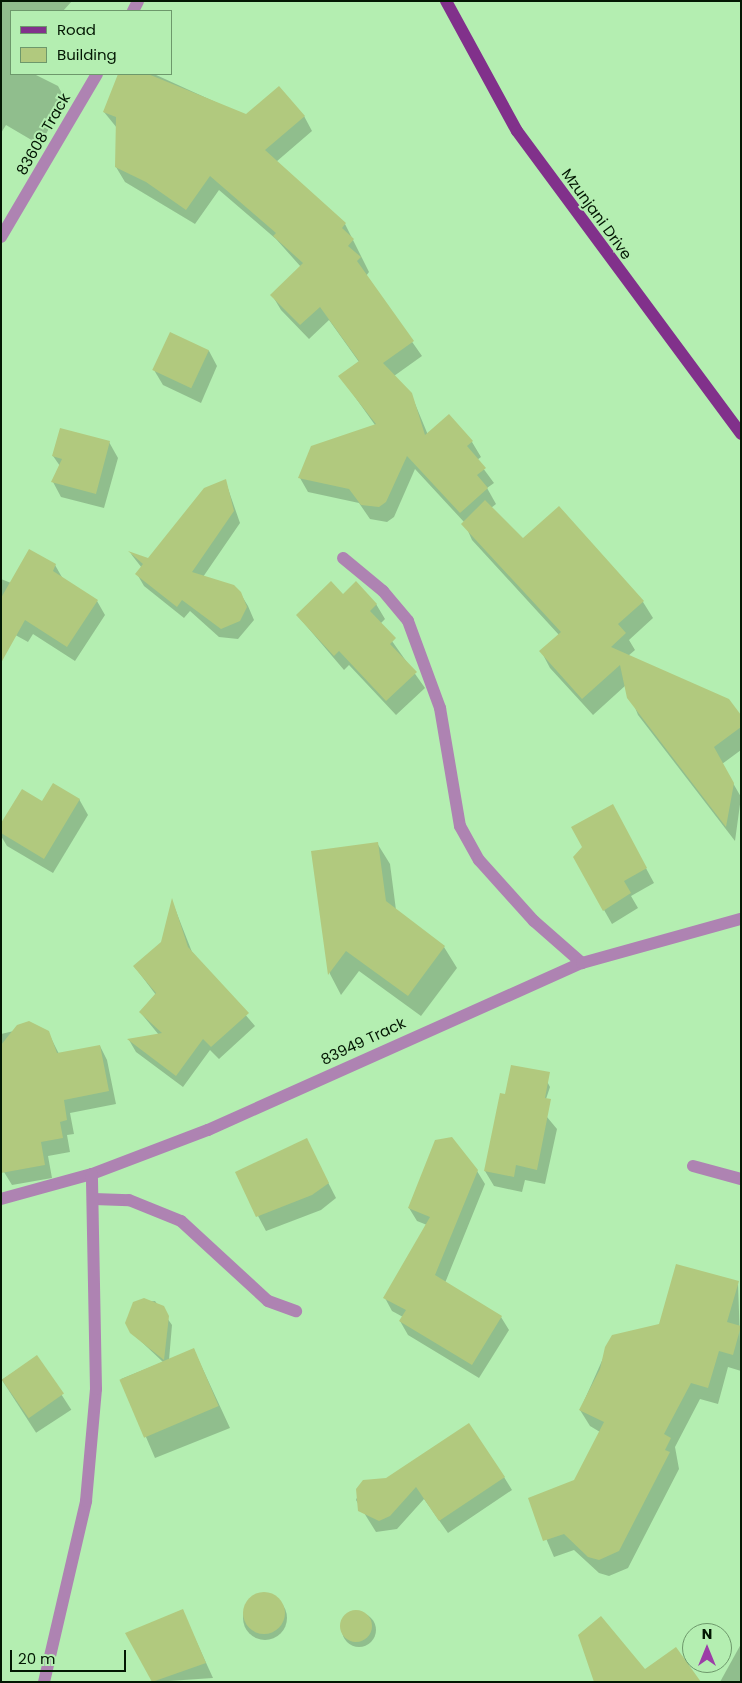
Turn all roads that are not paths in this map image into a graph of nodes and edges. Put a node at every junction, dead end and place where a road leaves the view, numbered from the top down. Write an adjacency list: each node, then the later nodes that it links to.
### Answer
1 (446, 1): 4 (main road, Mzunjani Drive)
2 (96, 75): 3 (street, 83608 Track)
3 (1, 237)
4 (741, 434)
5 (343, 558): 7 (street)
6 (741, 919): 7 (street, 83949 Track)
7 (582, 963): 9 (street, 83949 Track)
8 (693, 1166): 10 (street)
9 (92, 1174): 11 (street, 83949 Track); 12 (street)
10 (741, 1179)
11 (1, 1198)
12 (94, 1199): 13 (street); 14 (street)
13 (296, 1311)
14 (44, 1682)

